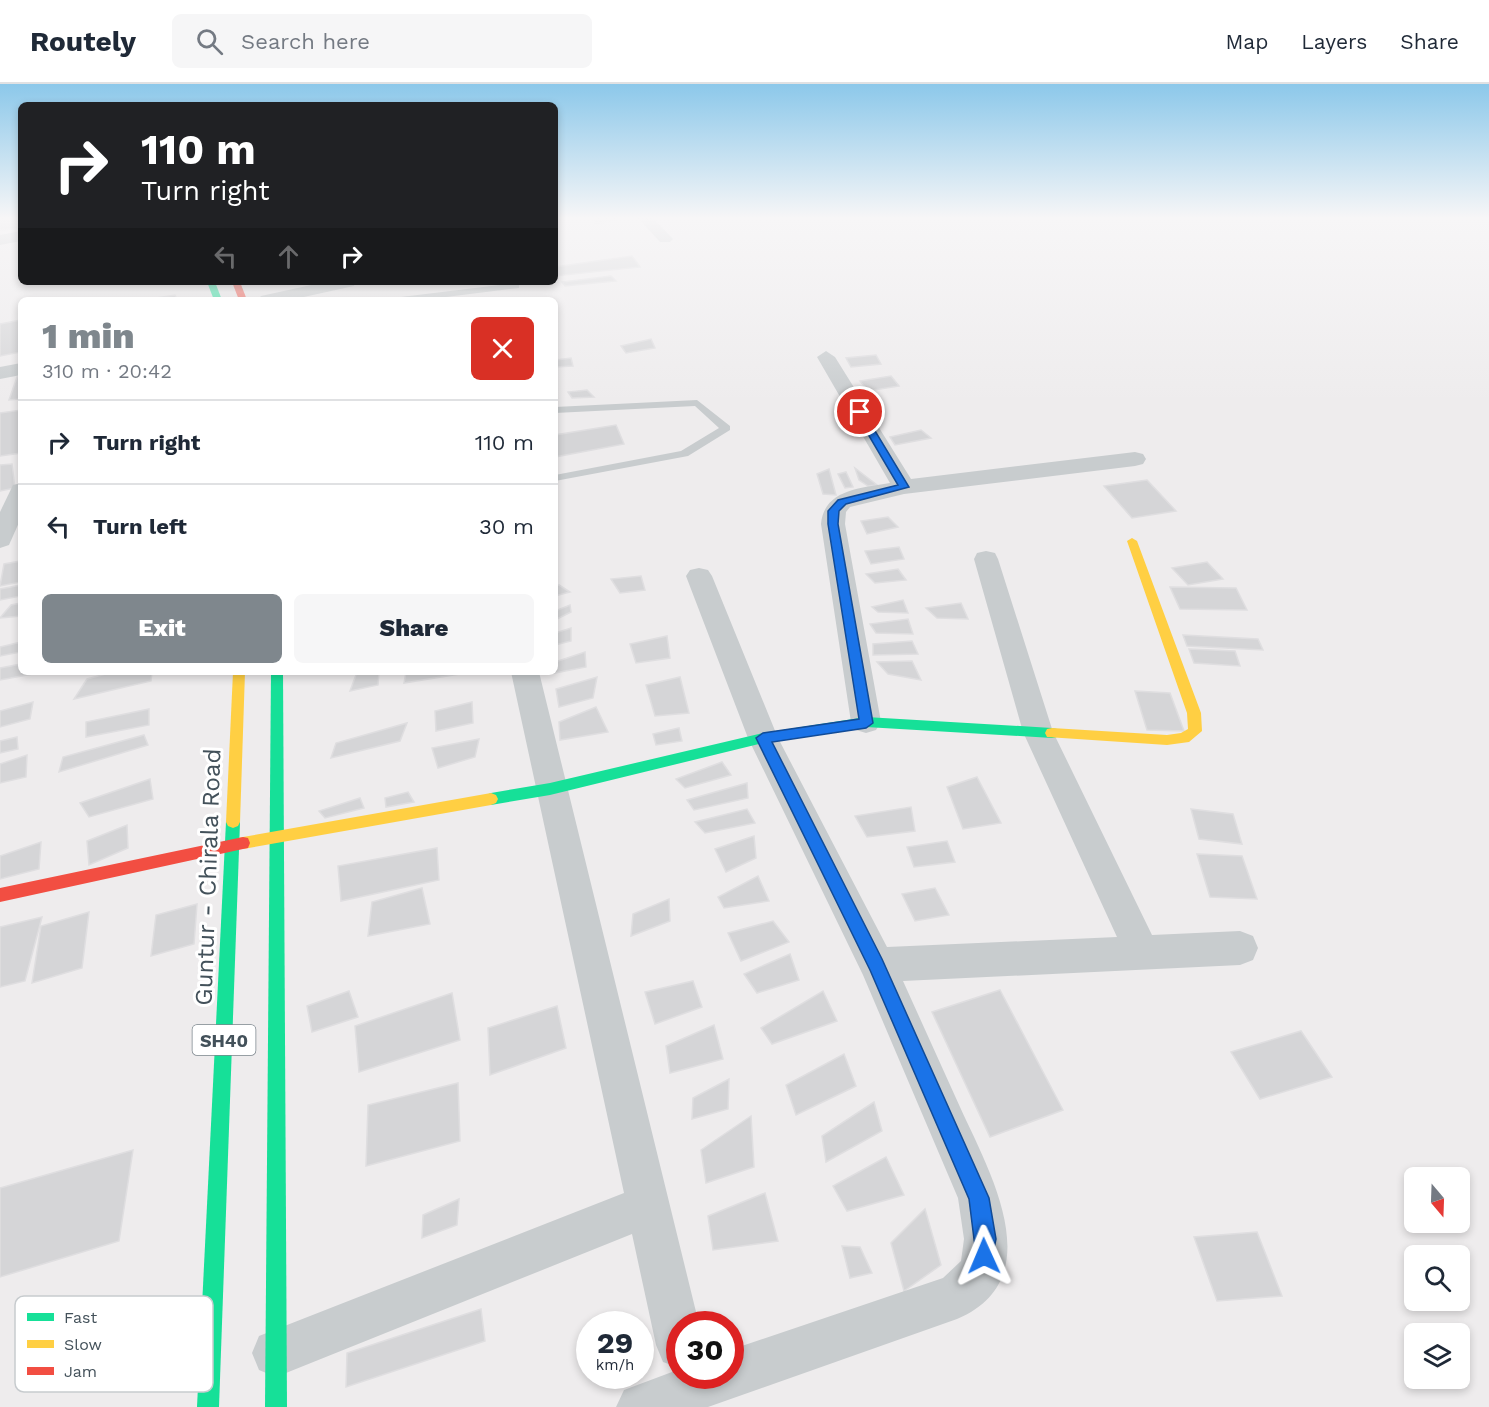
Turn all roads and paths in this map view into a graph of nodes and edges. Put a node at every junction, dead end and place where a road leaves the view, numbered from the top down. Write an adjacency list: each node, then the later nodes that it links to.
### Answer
1 (334, 285): 3 (street)
2 (516, 286): 4 (lane)
3 (280, 297)
4 (426, 297)
5 (18, 356): 7 (street)
6 (826, 357): 13 (street)
7 (0, 359)
8 (18, 370): 9 (street)
9 (0, 373)
10 (558, 410): 12 (lane)
11 (1135, 459): 13 (street)
12 (558, 477)
13 (904, 487): 23 (street)
14 (18, 497): 17 (street)
15 (18, 540): 17 (street)
16 (1132, 541): 24 (main road)
17 (0, 542)
18 (986, 559): 24 (street)
19 (699, 576): 25 (street)
20 (239, 675): 28 (main road, Guntur - Chirala Road / SH40)
21 (277, 675): 27 (main road, SH40)
22 (526, 675): 26 (street)
23 (866, 723): 24 (main road); 25 (main road)
24 (1038, 732): 31 (street)
25 (763, 738): 26 (main road); 32 (street)
26 (550, 789): 27 (main road); 33 (street)
27 (278, 835): 28 (main road); 36 (main road, SH40)
28 (232, 847): 29 (main road); 34 (main road, Guntur - Chirala Road / SH40)
29 (0, 896)
30 (1240, 948): 31 (street)
31 (1141, 950): 32 (street)
32 (876, 965): 37 (street)
33 (647, 1206): 35 (street); 36 (street)
34 (213, 1296)
35 (680, 1311)
36 (276, 1353): 41 (main road, SH40)
37 (744, 1364)
38 (678, 1389): 42 (street)
39 (209, 1392): 40 (main road, Guntur - Chirala Road / SH40)
40 (208, 1407)
41 (276, 1407)
42 (641, 1407)

